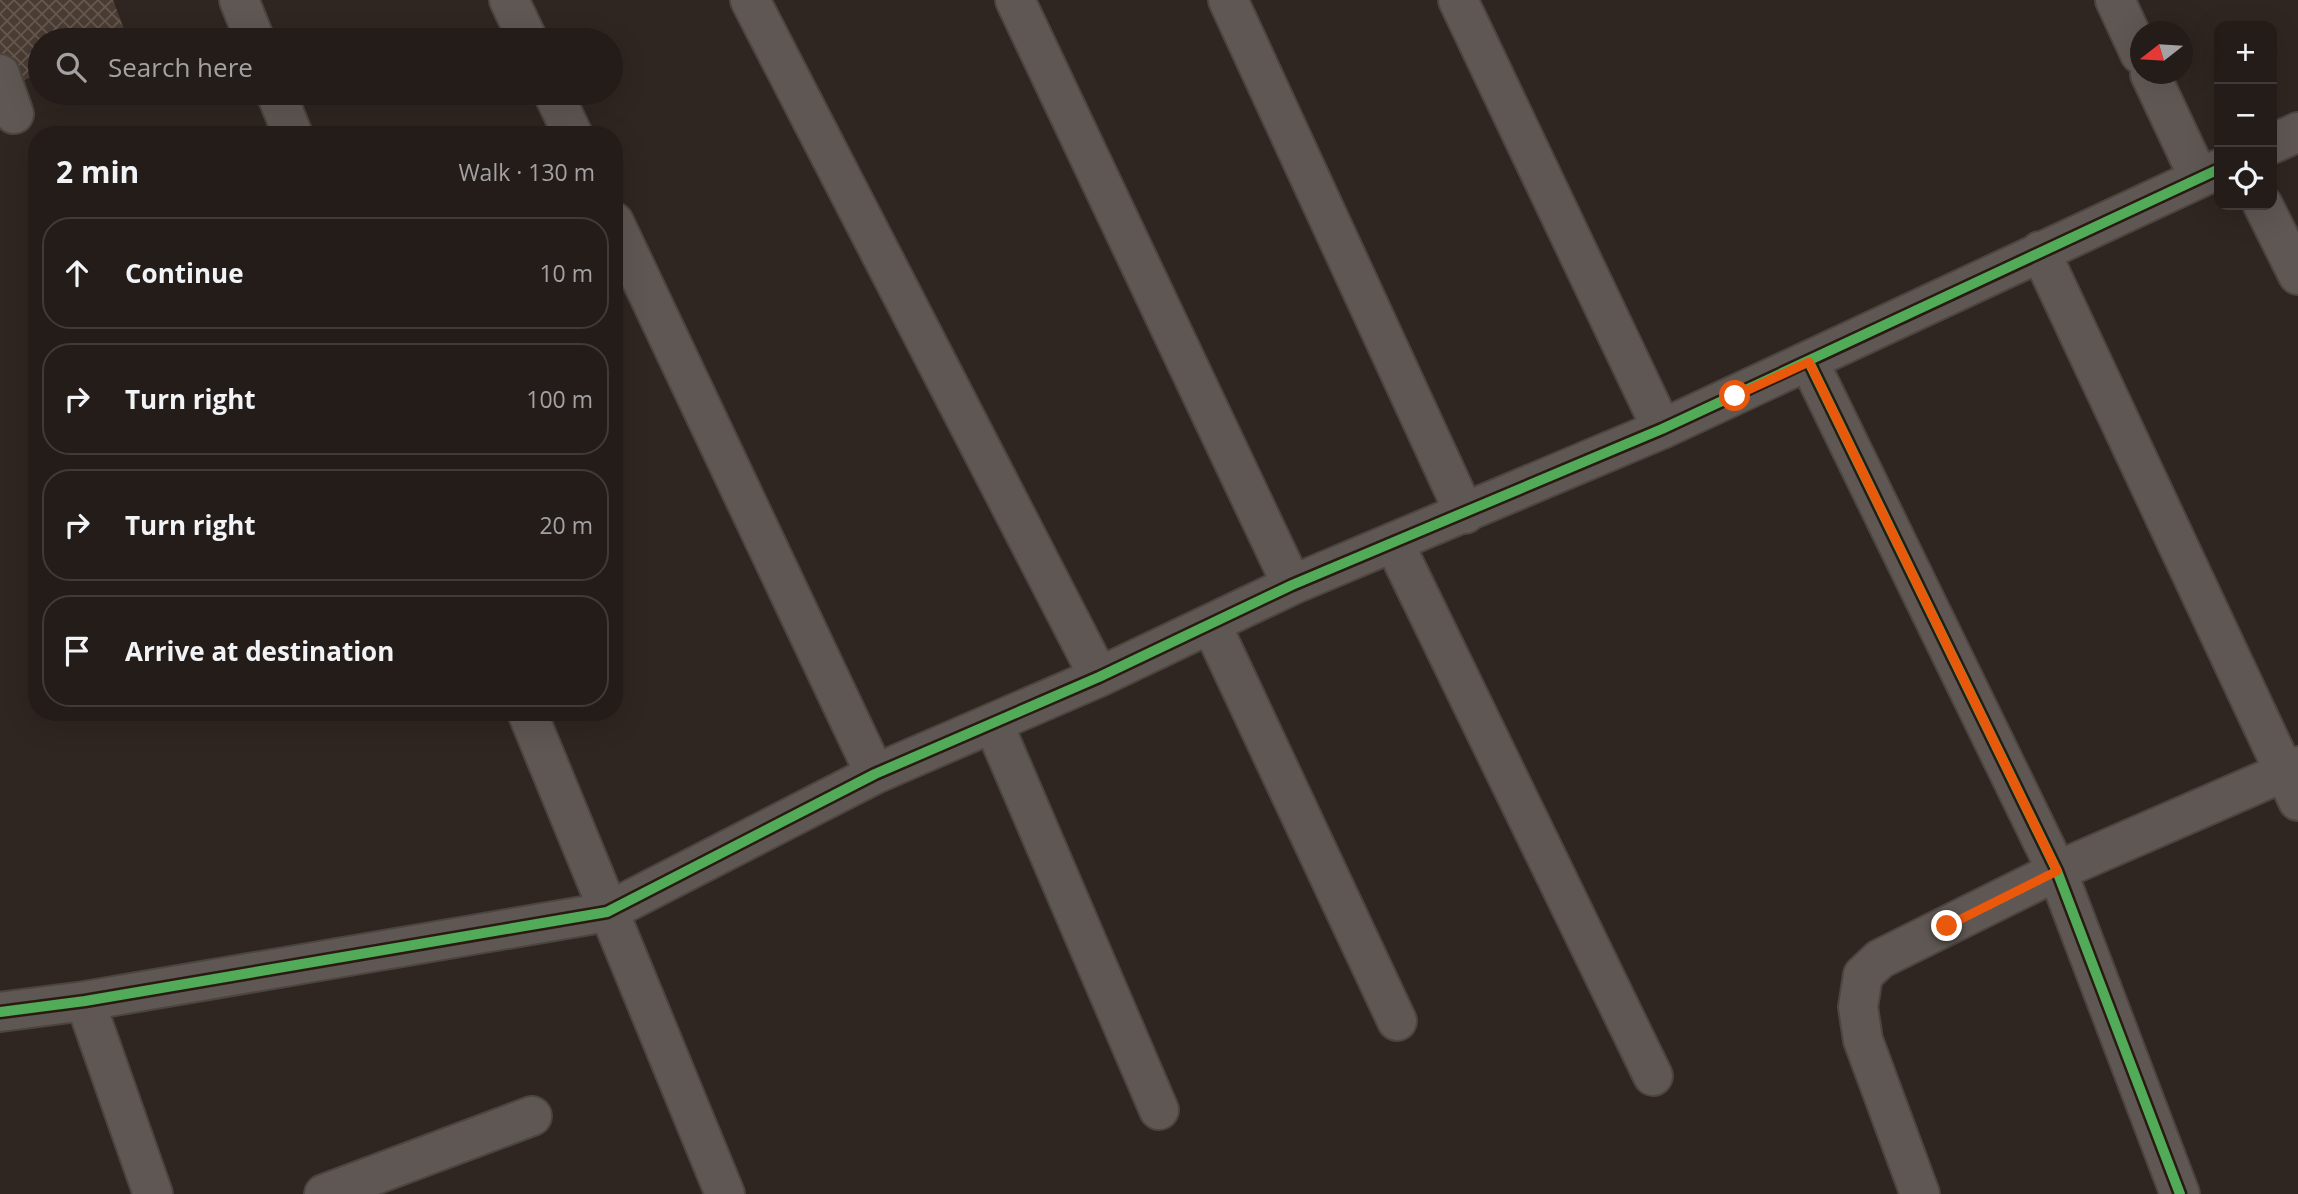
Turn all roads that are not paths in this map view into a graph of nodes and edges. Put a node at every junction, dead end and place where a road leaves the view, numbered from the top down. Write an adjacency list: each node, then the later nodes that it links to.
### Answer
1 (239, 0): 8 (street)
2 (509, 0): 9 (street)
3 (750, 0): 31 (street)
4 (1015, 0): 29 (street)
5 (1228, 0): 27 (street)
6 (1458, 0): 26 (street)
7 (2115, 0): 10 (street)
8 (250, 28)
9 (522, 28)
10 (2130, 32)
11 (0, 75): 15 (street)
12 (2156, 84): 20 (street)
13 (281, 105): 16 (street)
14 (559, 105): 17 (street)
15 (14, 114)
16 (289, 126)
17 (569, 126)
18 (2298, 132): 19 (street)
19 (2277, 142)
20 (2209, 174): 23 (street)
21 (2266, 210): 24 (street)
22 (623, 241): 34 (street)
23 (2040, 251): 25 (street); 35 (street)
24 (2298, 275)
25 (1809, 362): 26 (street); 36 (street)
26 (1662, 429): 27 (street)
27 (1465, 514): 28 (street)
28 (1394, 543): 29 (street); 41 (street)
29 (1292, 585): 30 (street)
30 (1211, 624): 31 (street); 40 (street)
31 (1099, 677): 33 (street)
32 (531, 721): 37 (street)
33 (993, 723): 34 (street); 42 (street)
34 (875, 775): 37 (street)
35 (2294, 780): 36 (street)
36 (2057, 871): 47 (street); 48 (street)
37 (607, 912): 38 (street); 46 (street)
38 (85, 1000): 39 (street); 44 (street)
39 (0, 1012)
40 (1397, 1021)
41 (1653, 1076)
42 (1159, 1110)
43 (532, 1116): 45 (street)
44 (153, 1194)
45 (324, 1194)
46 (725, 1194)
47 (1920, 1194)
48 (2180, 1194)

